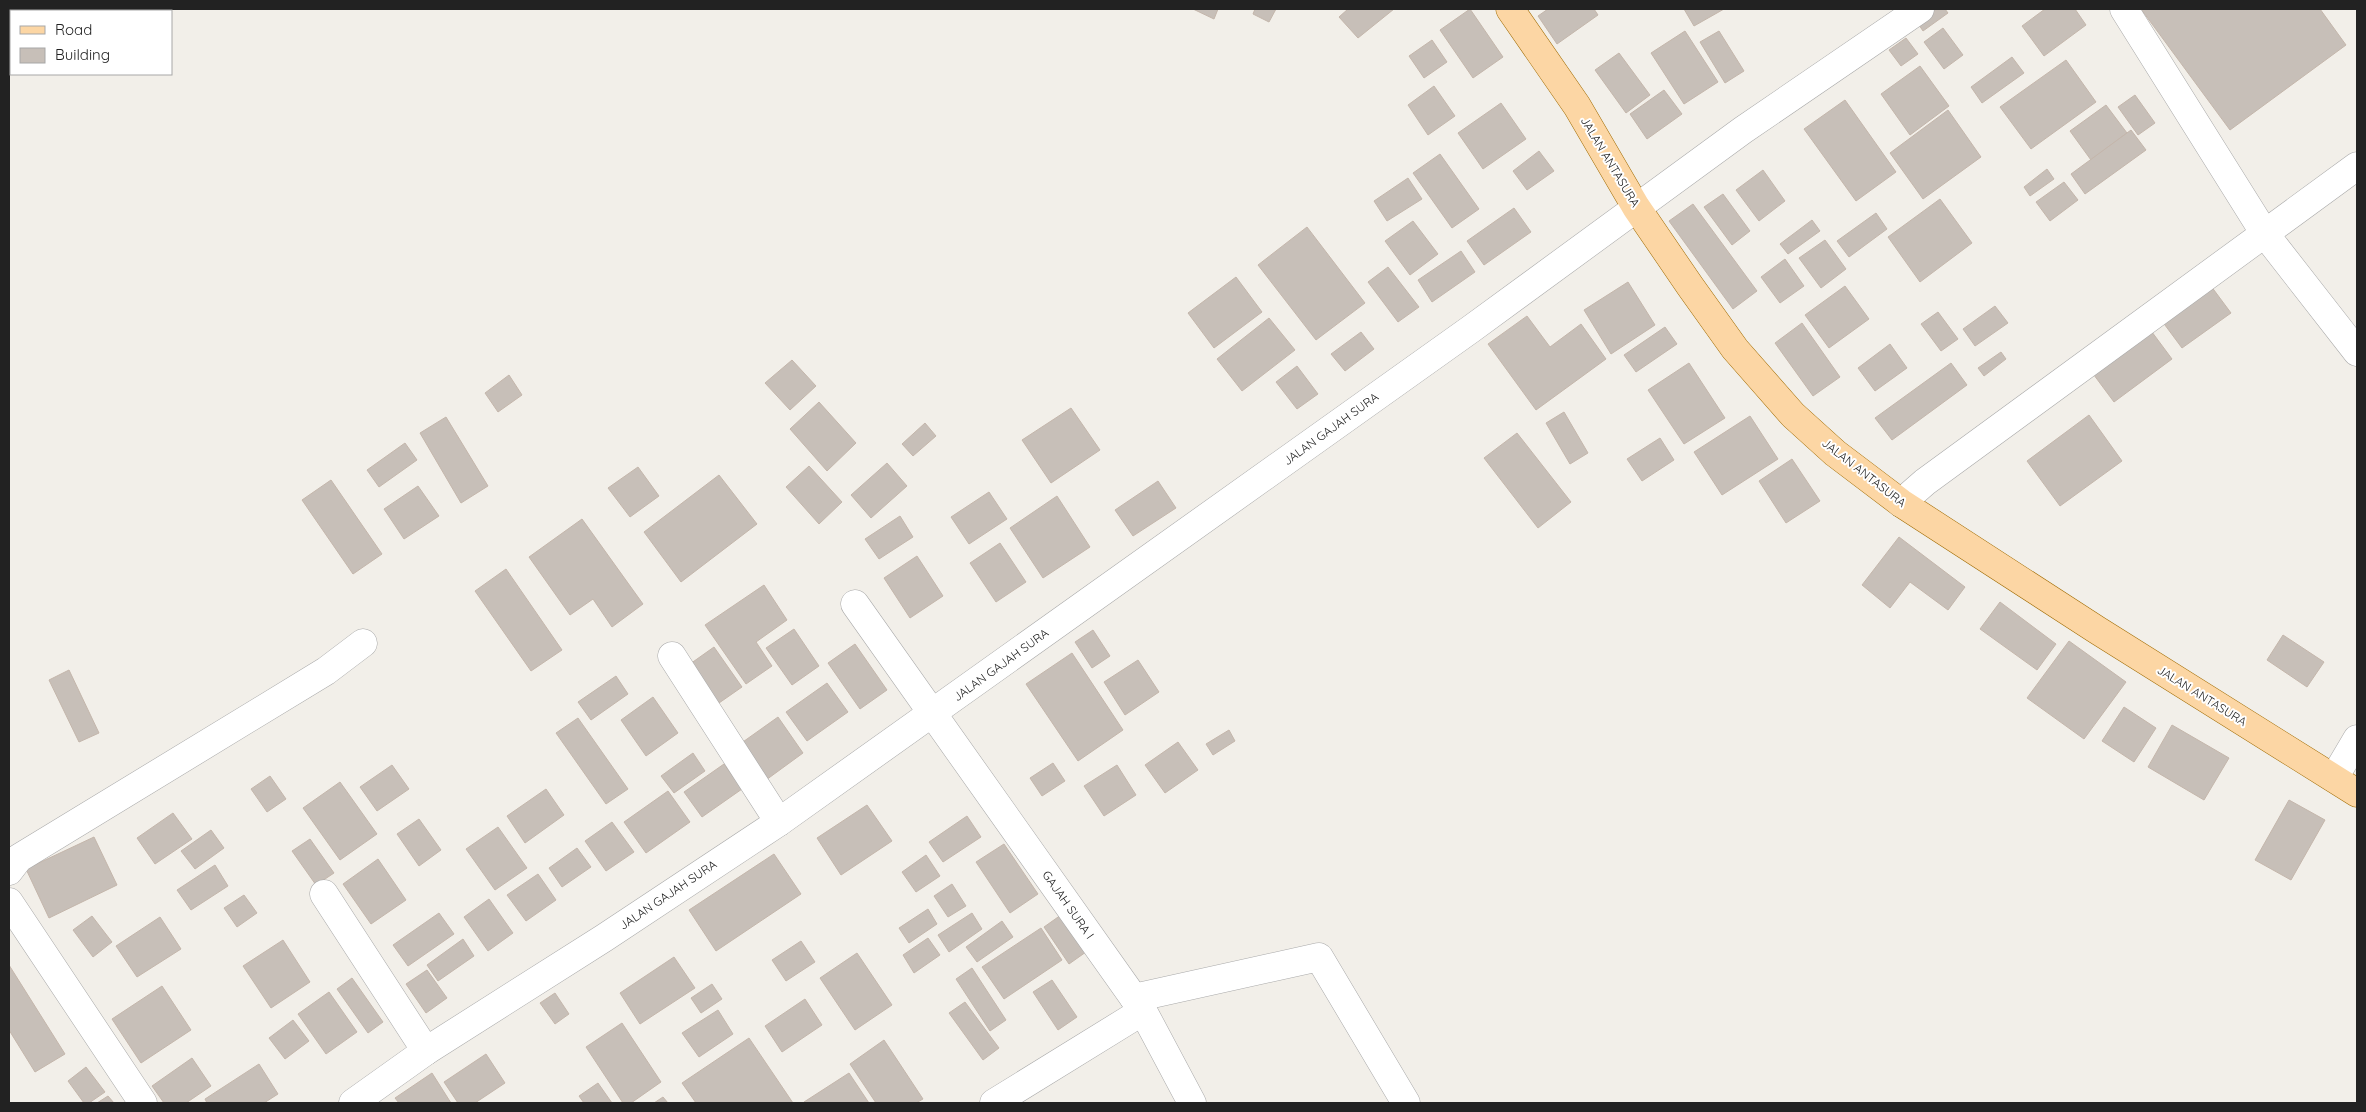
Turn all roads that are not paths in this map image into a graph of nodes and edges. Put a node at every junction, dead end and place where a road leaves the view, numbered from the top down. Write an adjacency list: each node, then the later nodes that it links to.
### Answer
1 (1510, 9): 5 (main road, JALAN ANTASURA)
2 (1920, 9): 5 (street, JALAN GAJAH SURA)
3 (2124, 9): 6 (street)
4 (2357, 166): 6 (street)
5 (1636, 207): 8 (main road, JALAN ANTASURA); 12 (street, JALAN GAJAH SURA)
6 (2265, 234): 7 (street); 8 (street)
7 (2357, 352)
8 (1901, 503): 14 (main road, JALAN ANTASURA)
9 (855, 604): 12 (street, GAJAH SURA I)
10 (363, 643): 17 (street)
11 (672, 656): 16 (street)
12 (932, 714): 16 (street, JALAN GAJAH SURA); 20 (street, GAJAH SURA I)
13 (2357, 739): 14 (street)
14 (2334, 778): 15 (main road, JALAN ANTASURA)
15 (2357, 793)
16 (780, 822): 21 (street, JALAN GAJAH SURA)
17 (9, 871)
18 (324, 894): 21 (street)
19 (9, 902): 22 (street)
20 (1138, 1004): 24 (street); 25 (street, GAJAH SURA I); 26 (street)
21 (426, 1051): 23 (street, JALAN GAJAH SURA)
22 (142, 1103)
23 (353, 1103)
24 (994, 1103)
25 (1192, 1103)
26 (1406, 1103)

